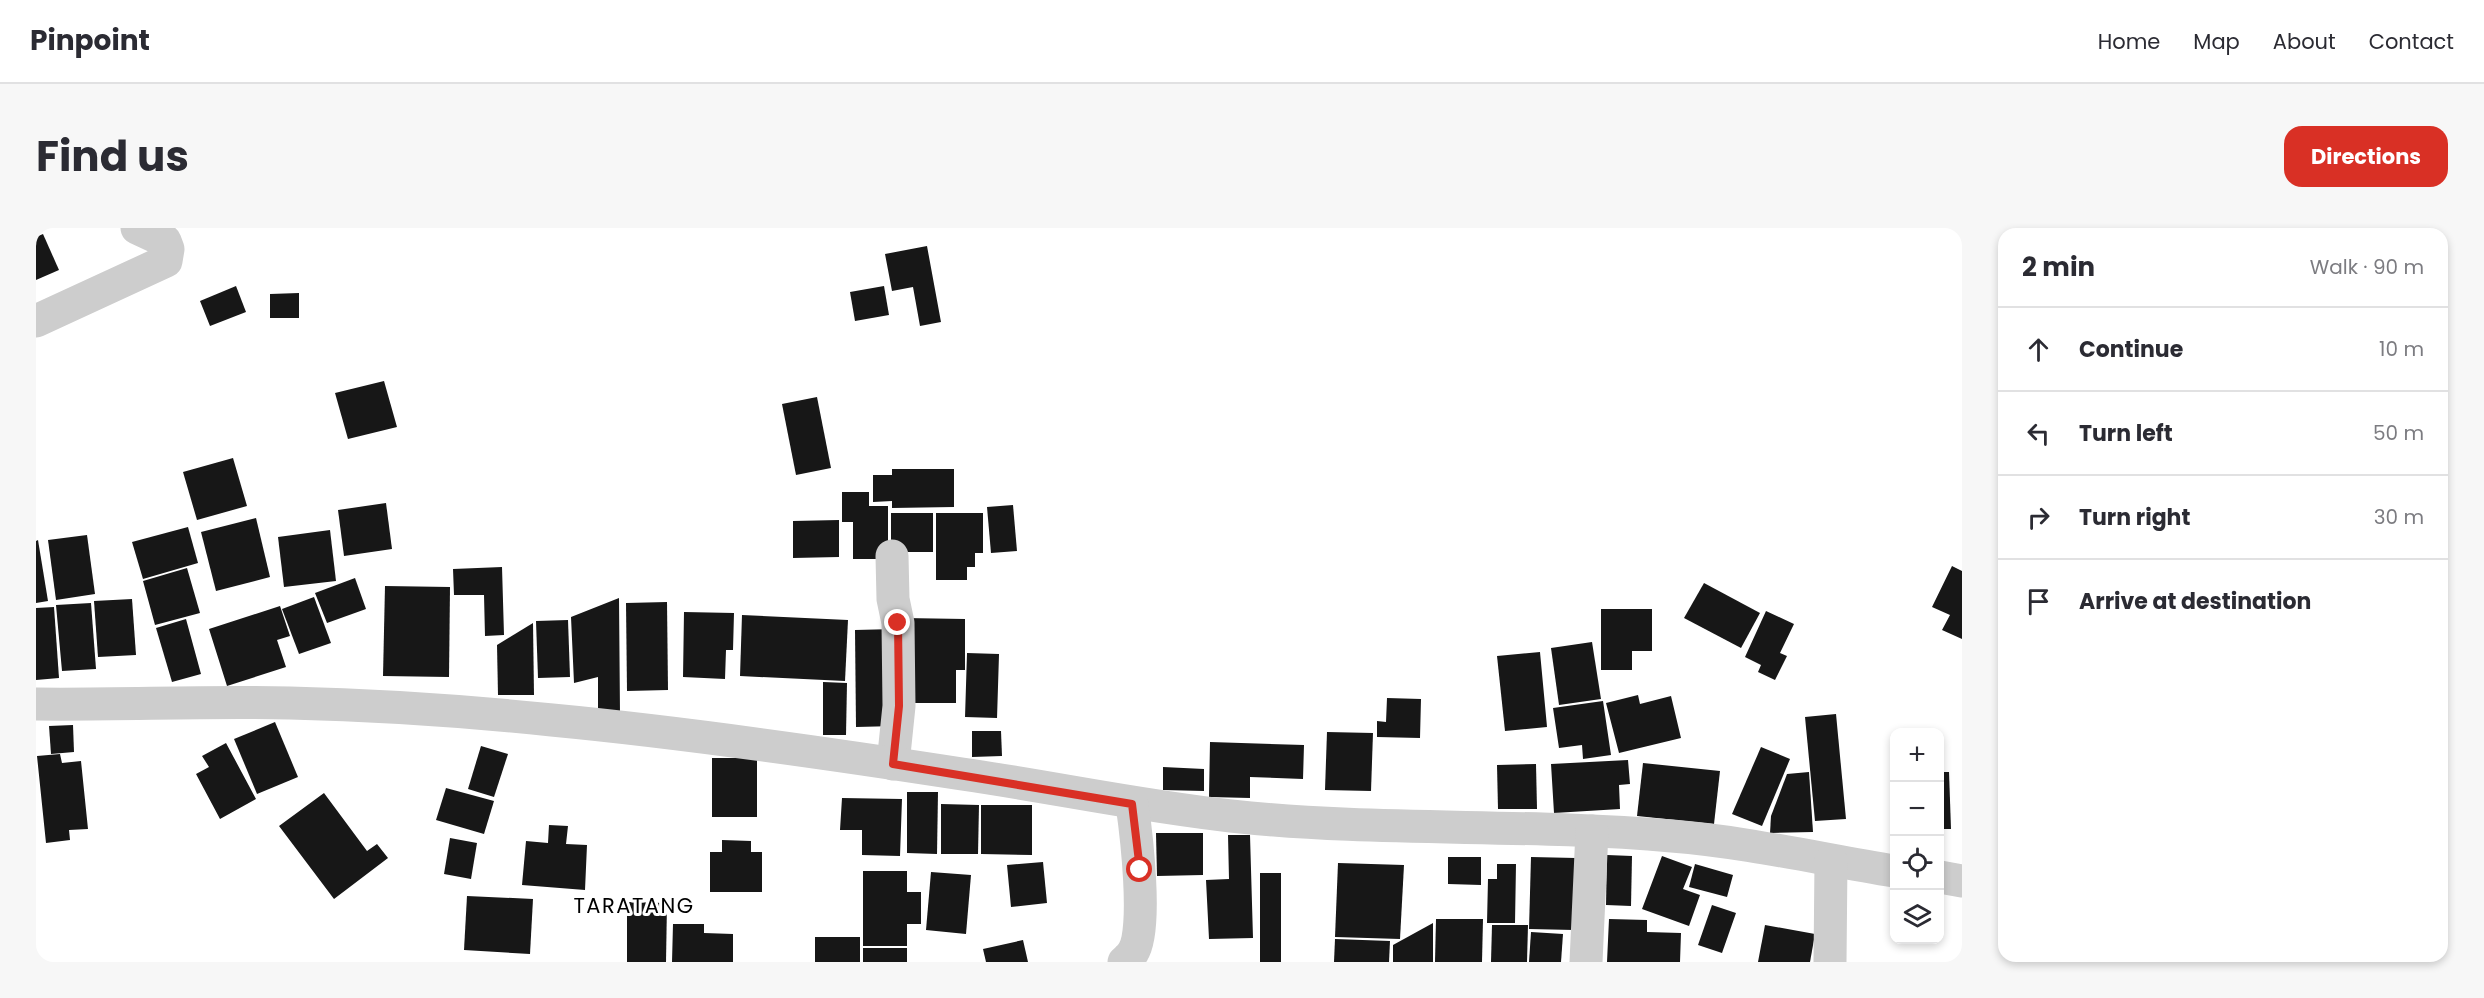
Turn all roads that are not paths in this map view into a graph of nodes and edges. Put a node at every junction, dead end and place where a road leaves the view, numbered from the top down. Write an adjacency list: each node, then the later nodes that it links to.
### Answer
1 (137, 228): 2 (street)
2 (36, 321)
3 (892, 556): 5 (street)
4 (36, 704): 5 (street)
5 (893, 764): 6 (street)
6 (1132, 804): 7 (street); 12 (street)
7 (1592, 831): 8 (street); 13 (street)
8 (1831, 861): 9 (street); 14 (street)
9 (1890, 870)
10 (1944, 879): 11 (street)
11 (1962, 881)
12 (1124, 962)
13 (1587, 962)
14 (1830, 962)

